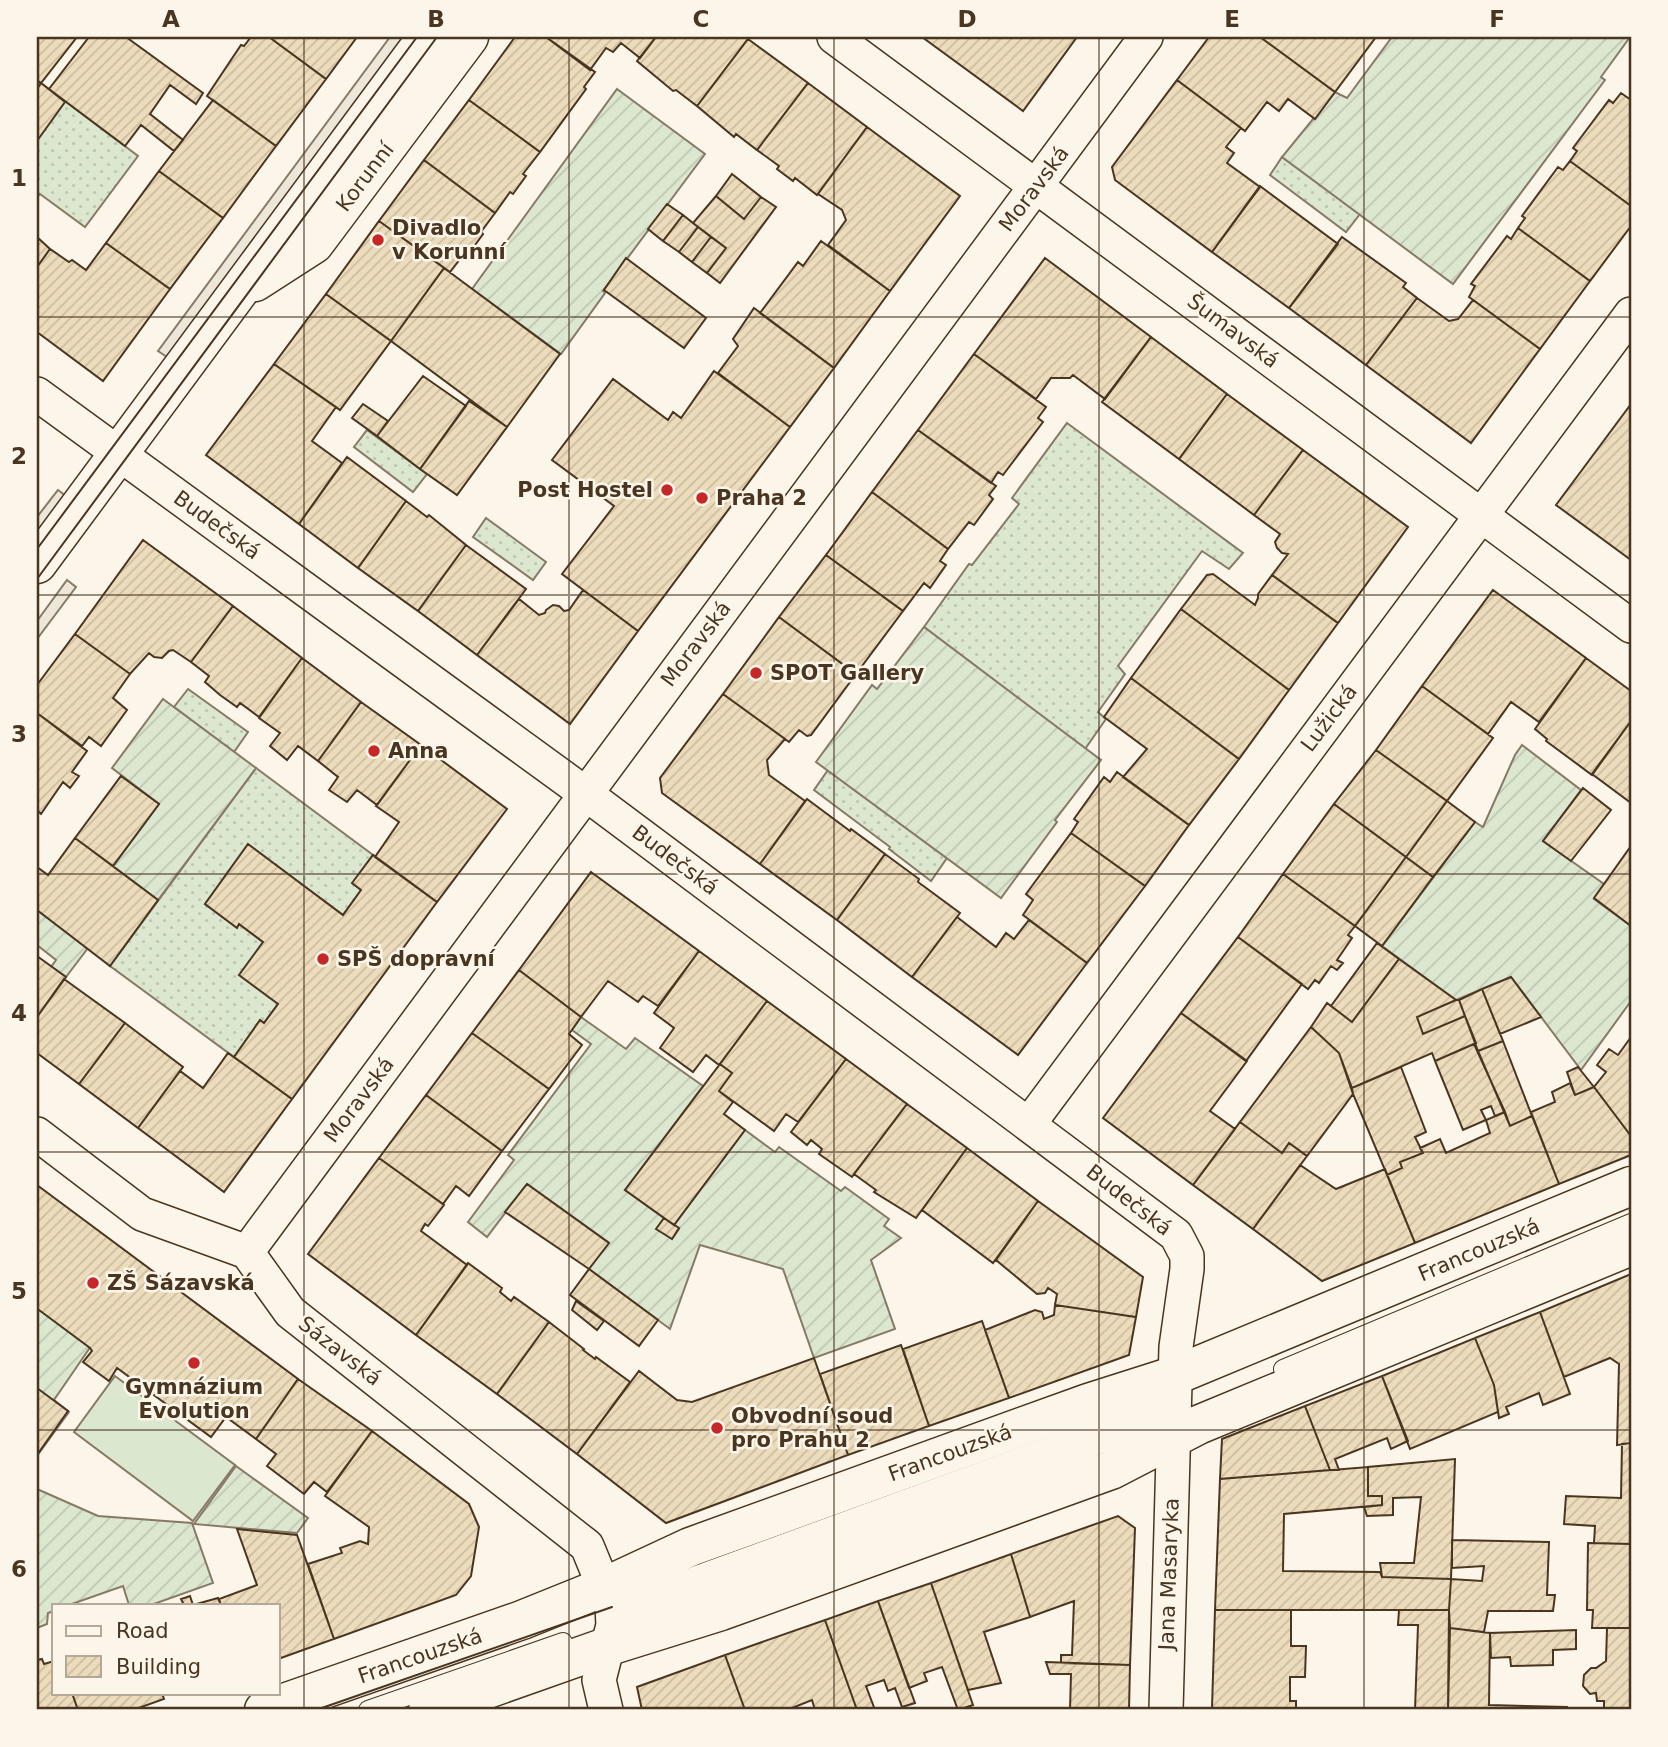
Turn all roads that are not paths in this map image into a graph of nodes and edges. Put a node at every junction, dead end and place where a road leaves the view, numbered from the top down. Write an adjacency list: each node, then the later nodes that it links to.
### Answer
1 (427, 37): 6 (street, Korunní)
2 (468, 37): 6 (street, Korunní)
3 (834, 37): 5 (street, Šumavská)
4 (1146, 37): 5 (street, Moravská)
5 (1037, 185): 10 (street, Šumavská); 13 (street, Moravská)
6 (238, 292): 9 (street, Korunní)
7 (1631, 314): 10 (street, Lužická)
8 (37, 394): 9 (street, Budečská)
9 (119, 454): 11 (street, Korunní); 13 (street, Budečská)
10 (1480, 514): 12 (street, Šumavská); 14 (street, Lužická)
11 (37, 564)
12 (1631, 626)
13 (586, 794): 14 (street, Budečská); 20 (street, Moravská)
14 (1028, 1124): 23 (street, Budečská)
15 (37, 1134): 20 (street)
16 (1631, 1186): 23 (street, Francouzská)
17 (1631, 1206): 21 (lane)
18 (1631, 1223): 22 (lane)
19 (1631, 1246): 23 (street, Francouzská)
20 (247, 1252): 24 (street, Sázavská)
21 (1278, 1353)
22 (1262, 1378)
23 (1183, 1402): 24 (street, Francouzská); 24 (street, Francouzská); 29 (street, Jana Masaryka)
24 (601, 1622): 25 (street, Francouzská); 26 (lane); 27 (street, Francouzská); 28 (street)
25 (264, 1710)
26 (368, 1710)
27 (428, 1710)
28 (606, 1710)
29 (1166, 1710)

